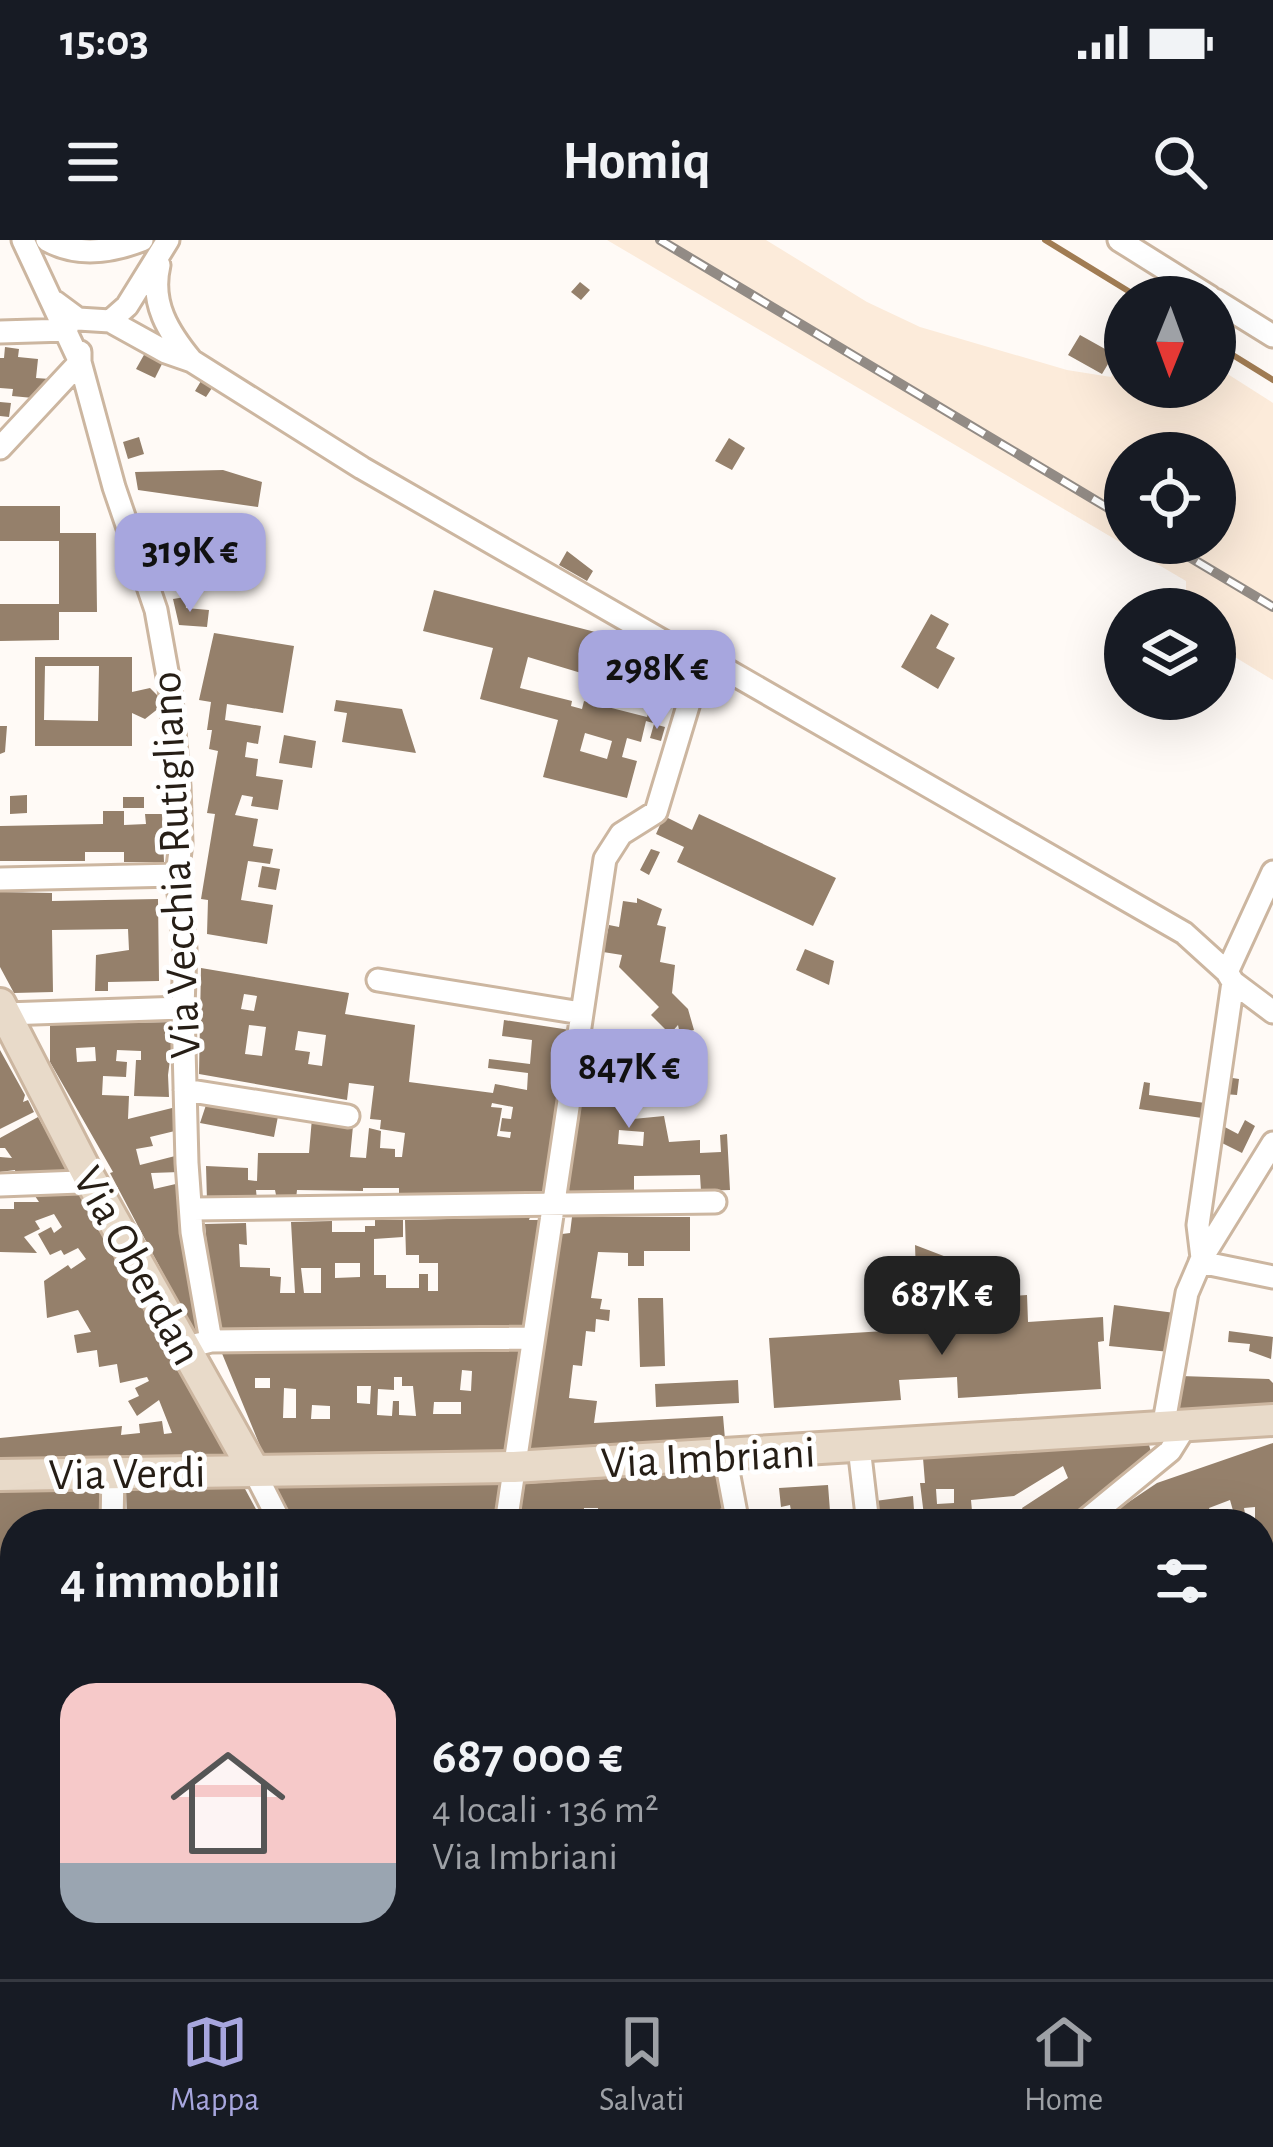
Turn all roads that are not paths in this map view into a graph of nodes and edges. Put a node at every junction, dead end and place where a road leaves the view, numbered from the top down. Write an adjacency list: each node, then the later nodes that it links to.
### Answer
1 (23, 240): 8 (street, Via Vecchia Rutigliano)
2 (47, 240): 6 (street)
3 (142, 240): 6 (street)
4 (1119, 240): 7 (street)
5 (165, 247): 10 (street); 13 (street)
6 (78, 252): 8 (street)
7 (1177, 276)
8 (48, 291): 10 (street, Via Vecchia Rutigliano)
9 (1236, 313): 12 (street)
10 (88, 324): 11 (street); 13 (street); 14 (street, Via Vecchia Rutigliano)
11 (0, 332)
12 (1273, 336)
13 (192, 361): 16 (street)
14 (80, 362): 15 (street); 18 (street, Via Vecchia Rutigliano)
15 (0, 448)
16 (701, 663): 20 (street); 25 (street)
17 (1273, 872): 20 (street)
18 (177, 875): 19 (street); 22 (street, Via Vecchia Rutigliano)
19 (0, 879)
20 (1230, 977): 24 (street); 34 (street)
21 (377, 980): 25 (street)
22 (183, 1008): 23 (street); 26 (street, Via Vecchia Rutigliano)
23 (3, 1009): 29 (street, Via Oberdan)
24 (1273, 1012)
25 (581, 1013): 32 (street)
26 (185, 1090): 27 (street); 33 (street, Via Vecchia Rutigliano)
27 (348, 1116)
28 (1273, 1143): 34 (street)
29 (89, 1177): 30 (street); 37 (street, Via Oberdan)
30 (0, 1185)
31 (716, 1202): 32 (street)
32 (552, 1206): 33 (street); 36 (street)
33 (193, 1209): 37 (street, Via Vecchia Rutigliano)
34 (1201, 1260): 35 (street); 39 (street)
35 (1273, 1277)
36 (532, 1338): 37 (street); 42 (street)
37 (197, 1344): 43 (street, Via Oberdan)
38 (1273, 1420): 39 (street, Via Imbriani)
39 (1174, 1428): 40 (street, Via Imbriani); 51 (street)
40 (859, 1447): 41 (street, Via Imbriani); 50 (street)
41 (725, 1455): 42 (street, Via Imbriani); 49 (street)
42 (514, 1467): 43 (street, Via Imbriani); 48 (street)
43 (253, 1469): 44 (street, Via Verdi); 47 (street, Via Oberdan)
44 (112, 1472): 45 (street, Via Verdi); 46 (street)
45 (0, 1475)
46 (112, 1509)
47 (273, 1509)
48 (508, 1509)
49 (735, 1509)
50 (866, 1509)
51 (1100, 1509)

